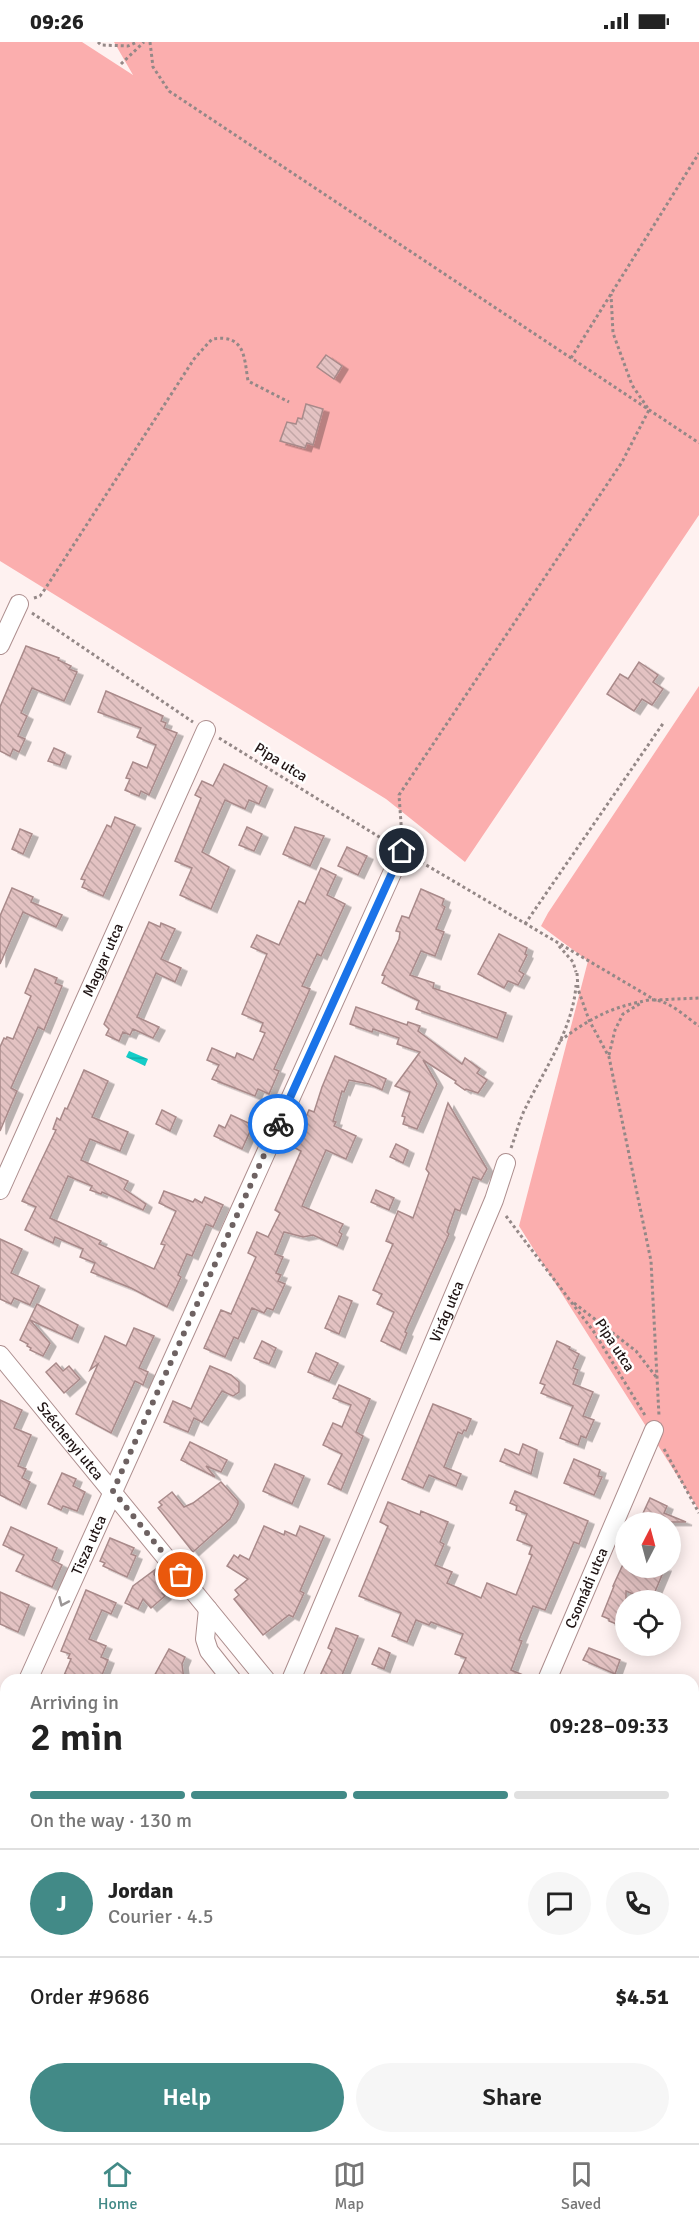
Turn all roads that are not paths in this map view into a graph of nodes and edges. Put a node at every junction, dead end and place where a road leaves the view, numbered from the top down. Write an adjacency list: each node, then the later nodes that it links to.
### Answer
1 (18, 604): 2 (street)
2 (0, 645)
3 (206, 730): 6 (street, Magyar utca)
4 (402, 851): 9 (street, Tisza utca)
5 (506, 1163): 14 (street, Virág utca)
6 (0, 1190)
7 (0, 1355): 9 (street, Széchenyi utca)
8 (654, 1430): 15 (street, Csomádi utca)
9 (113, 1491): 10 (street, Széchenyi utca); 11 (street, Tisza utca, one-way to 11)
10 (208, 1609): 12 (street); 13 (street, Széchenyi utca)
11 (31, 1674)
12 (227, 1674)
13 (261, 1674)
14 (294, 1674)
15 (550, 1674)

